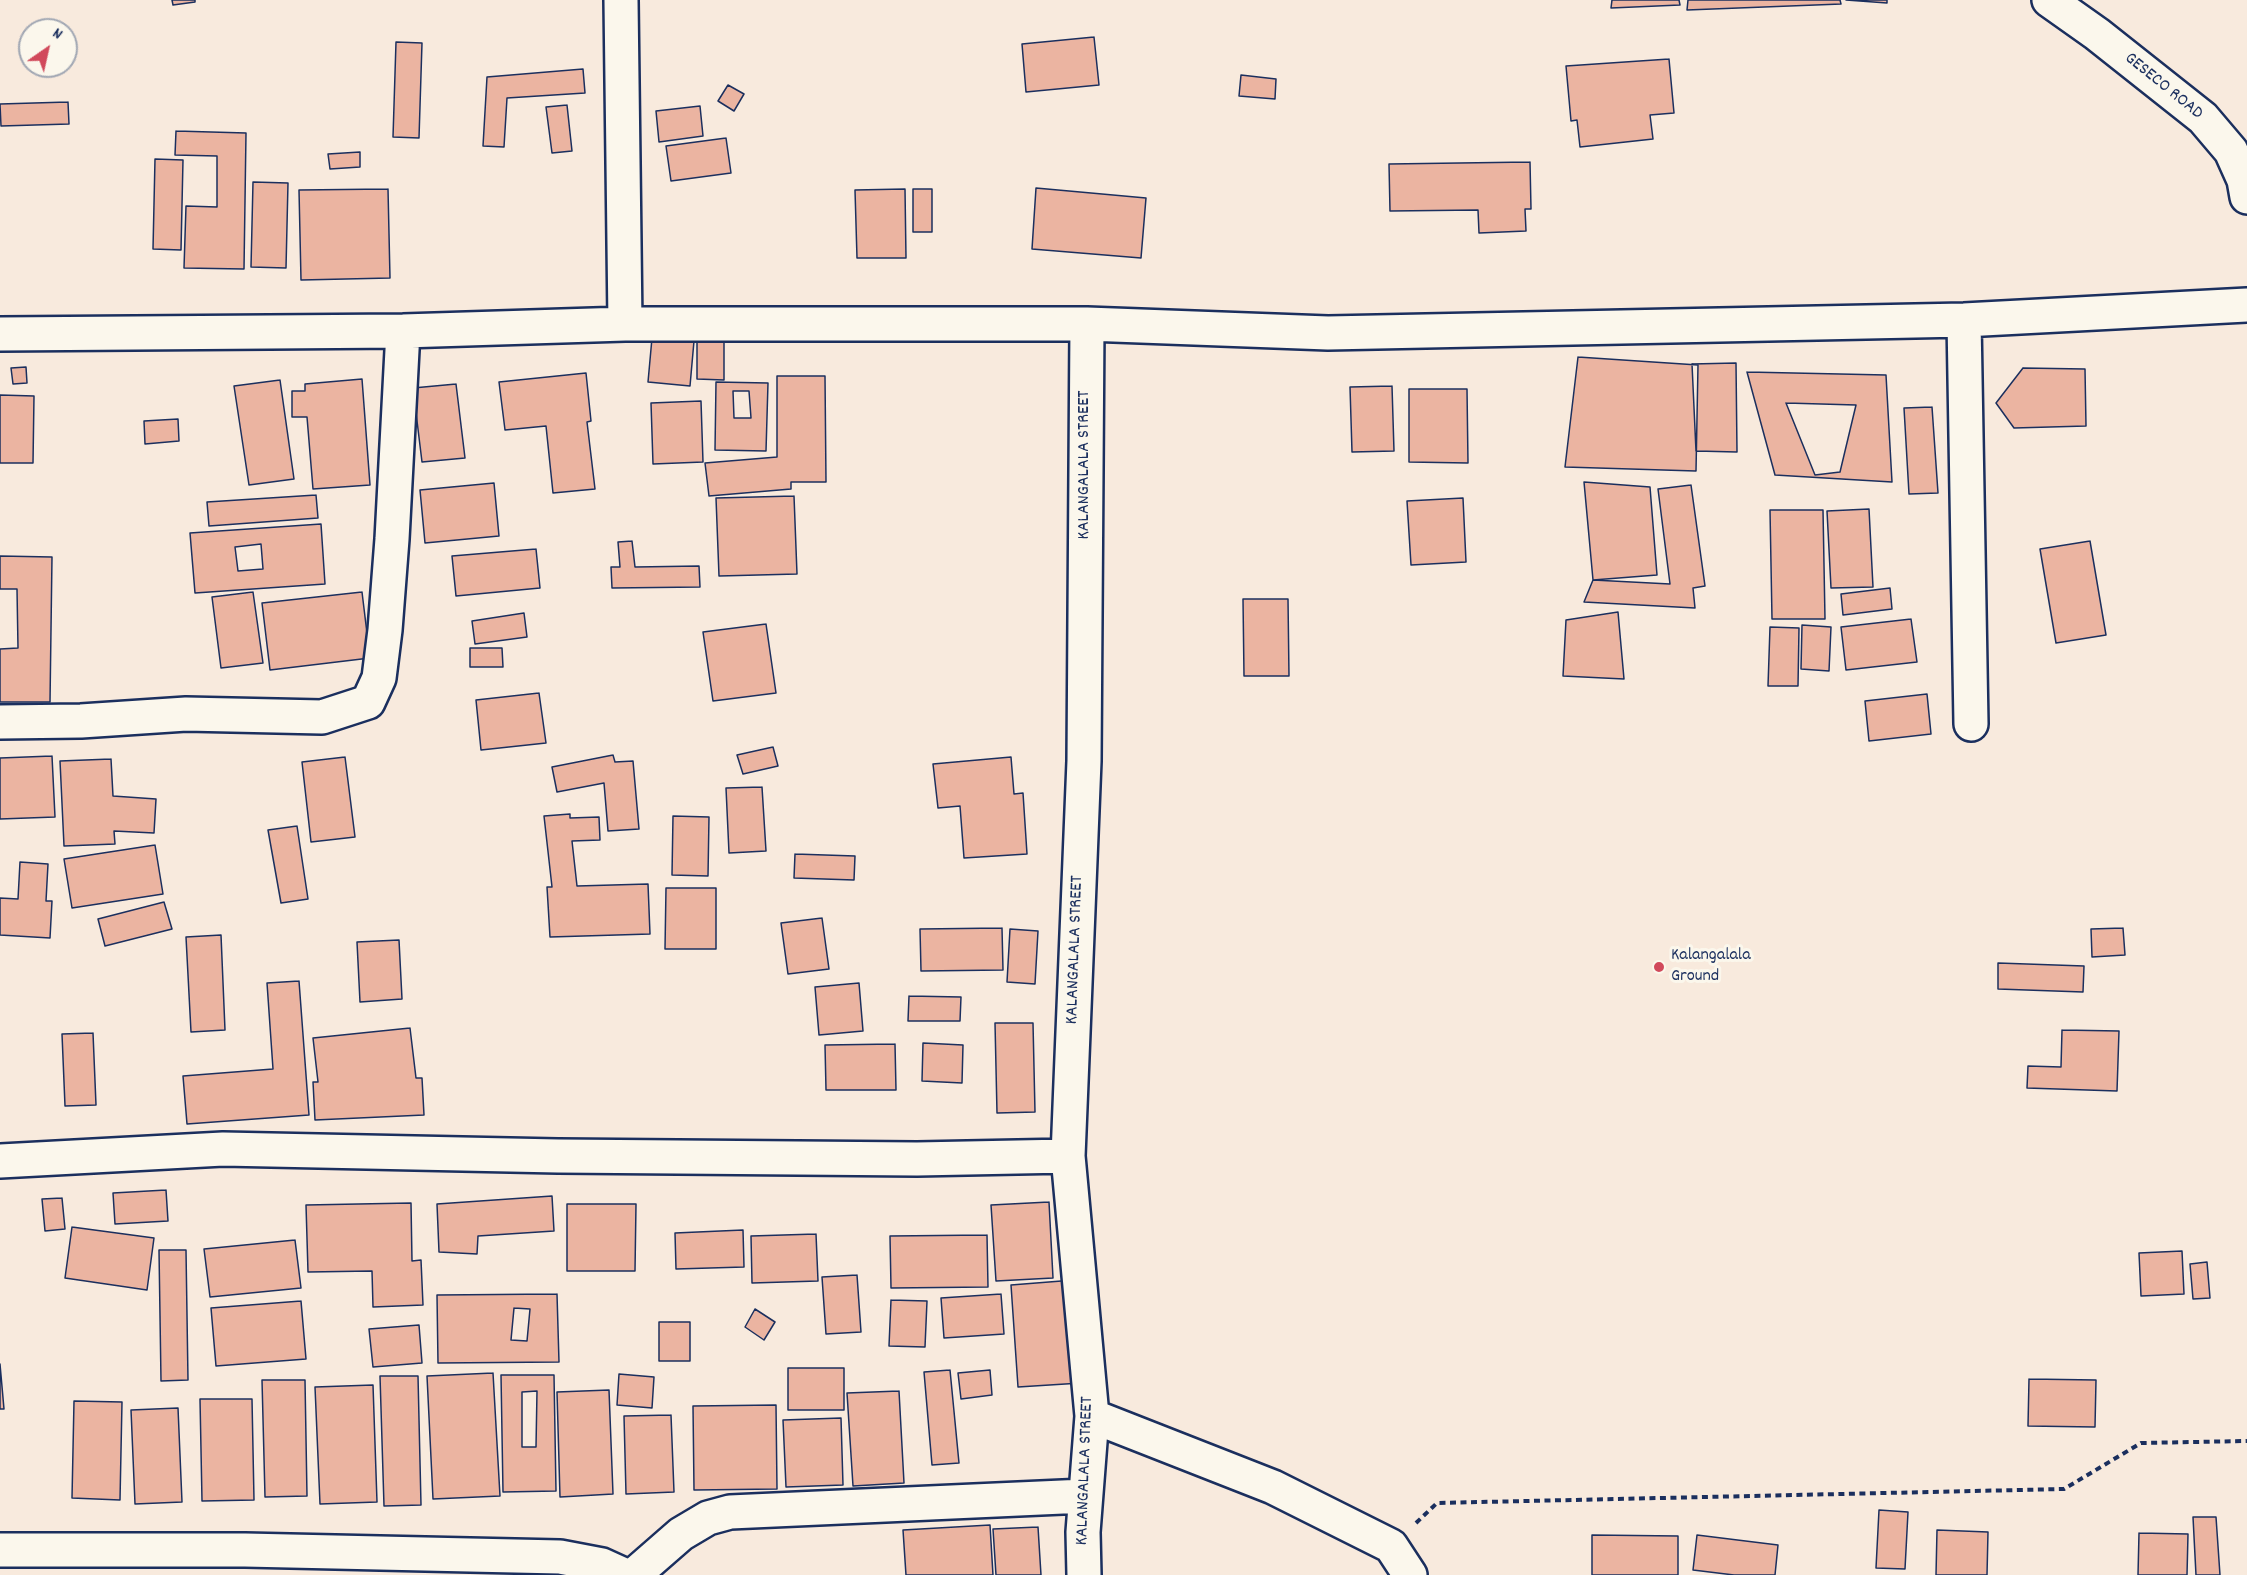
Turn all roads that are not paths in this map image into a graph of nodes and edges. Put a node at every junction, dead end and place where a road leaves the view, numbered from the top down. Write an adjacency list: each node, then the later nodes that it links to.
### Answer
1 (621, 0): 6 (street)
2 (2049, 0): 3 (street, GESECO ROAD)
3 (2247, 197)
4 (2247, 305): 5 (street)
5 (1964, 320): 7 (street); 11 (street)
6 (626, 324): 7 (street); 8 (street)
7 (1087, 324): 12 (street, KALANGALALA STREET)
8 (403, 331): 9 (street); 10 (street)
9 (0, 334)
10 (0, 722)
11 (1971, 724)
12 (1068, 1156): 13 (street); 14 (street, KALANGALALA STREET)
13 (0, 1161)
14 (1092, 1416): 15 (street, KALANGALALA STREET); 20 (street)
15 (1085, 1496): 18 (street); 19 (street, KALANGALALA STREET)
16 (0, 1550): 17 (street)
17 (624, 1575)
18 (634, 1575)
19 (1084, 1575)
20 (1410, 1575)

